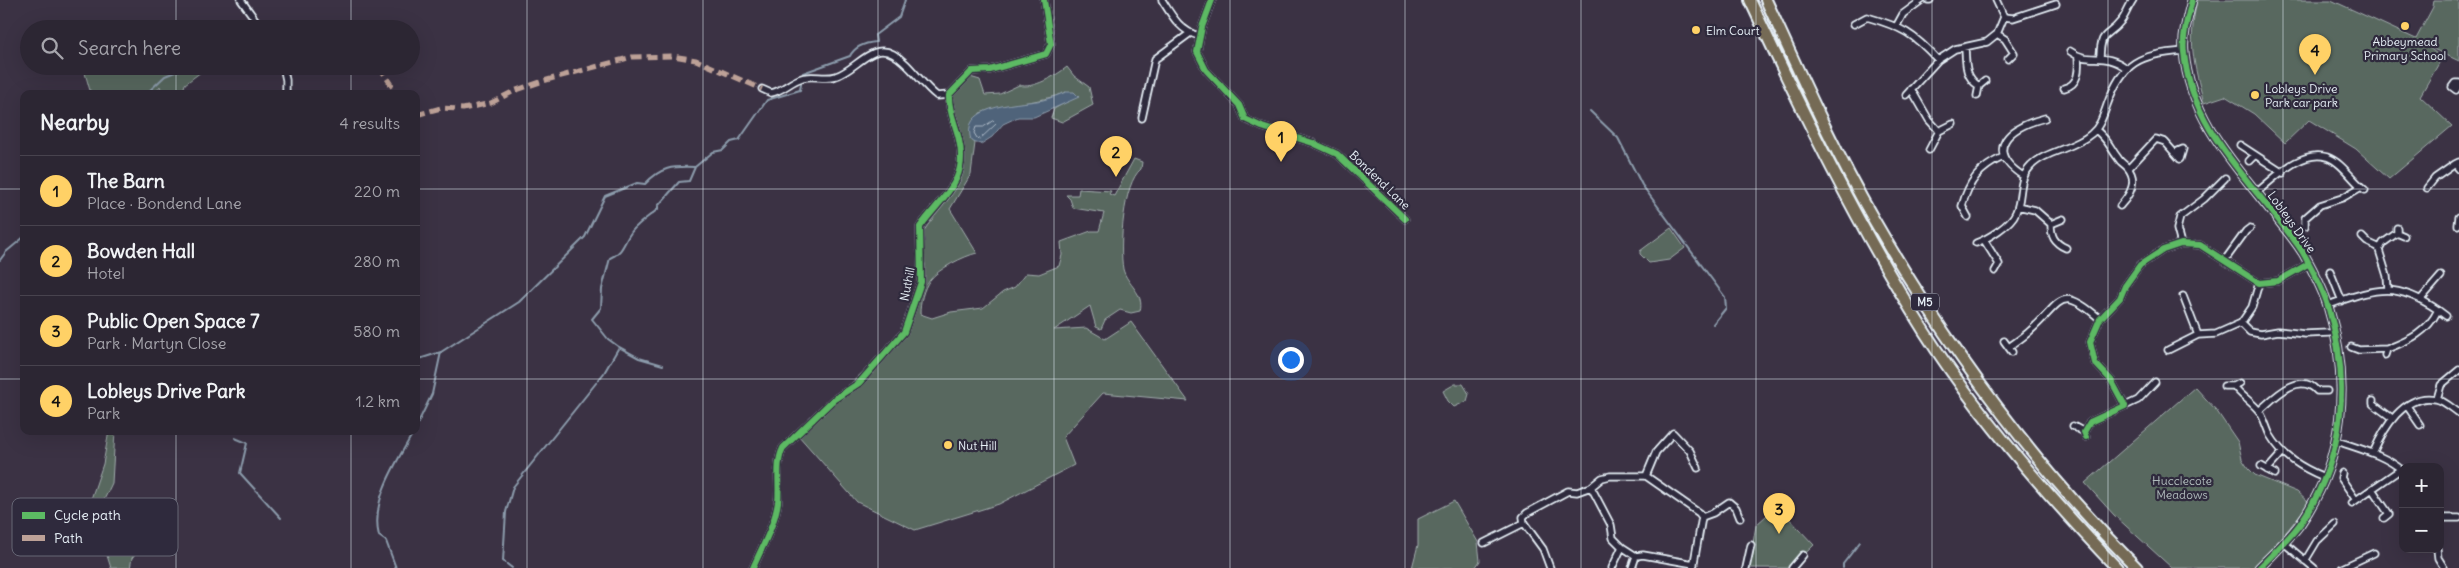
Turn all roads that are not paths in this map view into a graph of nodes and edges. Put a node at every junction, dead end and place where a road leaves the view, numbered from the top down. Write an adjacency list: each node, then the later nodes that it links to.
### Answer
1 (241, 0): 17 (street)
2 (1044, 0): 38 (street)
3 (1162, 0): 20 (street)
4 (1212, 0): 22 (street, Bondend Lane)
5 (1750, 0): 157 (highway, M5)
6 (1766, 0): 158 (highway, M5)
7 (1922, 0): 19 (street)
8 (1996, 0): 16 (street)
9 (2133, 0): 26 (street)
10 (2192, 0): 25 (street, Lobleys Drive)
11 (2056, 4): 12 (street)
12 (2042, 8): 14 (street); 16 (street)
13 (1865, 10): 15 (street)
14 (2046, 14)
15 (1867, 17): 18 (street); 19 (street)
16 (2004, 17): 21 (street)
17 (255, 20)
18 (1854, 24)
19 (1897, 25): 29 (street)
20 (1189, 34): 22 (street); 42 (street)
21 (1998, 34): 23 (street); 28 (street)
22 (1199, 36): 67 (street, Bondend Lane)
23 (1965, 47): 29 (street); 33 (street)
24 (2070, 51): 27 (street)
25 (2184, 51): 30 (street); 62 (street, Lobleys Drive)
26 (2100, 57): 27 (street); 30 (street)
27 (2078, 58): 34 (street)
28 (2008, 59)
29 (1938, 60): 36 (street)
30 (2126, 68): 46 (street)
31 (285, 75): 37 (street)
32 (1985, 82): 33 (street)
33 (1979, 86): 40 (street)
34 (2066, 87)
35 (762, 89): 38 (street)
36 (1911, 89): 39 (street); 47 (street)
37 (286, 90)
38 (949, 95): 151 (street, Nuthill)
39 (1906, 95)
40 (1977, 96)
41 (2034, 114): 44 (street)
42 (1142, 118)
43 (2044, 118): 44 (street)
44 (2035, 120): 53 (street)
45 (1953, 124): 47 (street)
46 (2096, 130): 57 (street); 59 (street)
47 (1939, 131): 51 (street)
48 (2156, 132): 49 (street)
49 (2156, 139): 54 (street); 57 (street)
50 (2240, 145): 52 (street)
51 (1929, 150)
52 (2255, 155): 55 (street); 58 (street)
53 (2003, 156): 59 (street); 65 (street)
54 (2180, 159)
55 (2249, 161)
56 (2458, 165): 61 (street)
57 (2128, 168): 64 (street)
58 (2283, 173): 62 (street); 70 (street)
59 (2023, 176): 63 (street)
60 (2225, 178): 77 (street)
61 (2427, 188)
62 (2257, 192): 83 (street, Lobleys Drive)
63 (2018, 206): 69 (street); 75 (street)
64 (2120, 206)
65 (1968, 214)
66 (2459, 218): 71 (street)
67 (1405, 219)
68 (2063, 219): 69 (street)
69 (2051, 224): 78 (street)
70 (2305, 226)
71 (2458, 226)
72 (2250, 228): 80 (street)
73 (2404, 236): 79 (street)
74 (2362, 237): 79 (street)
75 (1984, 240): 76 (street); 82 (street)
76 (1976, 243)
77 (2181, 244): 80 (street); 95 (street)
78 (2066, 248)
79 (2380, 248): 88 (street)
80 (2225, 260): 87 (street)
81 (2005, 261): 82 (street)
82 (1999, 264): 85 (street)
83 (2308, 264): 87 (street); 92 (street, Lobleys Drive)
84 (2330, 270): 91 (street)
85 (1995, 271)
86 (2441, 276): 90 (street)
87 (2259, 283): 96 (street)
88 (2388, 288): 90 (street); 91 (street)
89 (2186, 299): 100 (street)
90 (2421, 299): 93 (street)
91 (2342, 301): 92 (street)
92 (2328, 305): 119 (street, Lobleys Drive)
93 (2438, 310): 94 (street); 103 (street)
94 (2446, 316)
95 (2100, 319): 101 (street); 112 (street)
96 (2241, 323): 98 (street); 100 (street)
97 (2318, 324): 98 (street)
98 (2319, 332): 99 (street)
99 (2329, 333)
100 (2198, 335): 104 (street)
101 (2004, 341)
102 (2351, 347): 103 (street)
103 (2387, 349): 105 (street)
104 (2168, 350)
105 (2385, 355)
106 (2459, 370): 110 (street)
107 (2156, 381): 112 (street)
108 (2224, 386): 114 (street)
109 (2327, 391): 114 (street)
110 (2436, 399): 113 (street); 115 (street)
111 (2371, 404): 116 (street)
112 (2125, 406): 118 (street)
113 (2407, 406): 116 (street); 117 (street)
114 (2259, 411): 120 (street)
115 (2459, 413)
116 (2392, 418): 121 (street)
117 (2420, 425)
118 (2074, 426)
119 (2337, 441): 121 (street); 130 (street, Lobleys Drive)
120 (2283, 452): 125 (street); 130 (street)
121 (2373, 453): 124 (street)
122 (2261, 466): 125 (street)
123 (1698, 468): 129 (street)
124 (2399, 468)
125 (2268, 470): 128 (street)
126 (2399, 472): 132 (street)
127 (2342, 473): 132 (street)
128 (2275, 474)
129 (1646, 476): 131 (street); 134 (street)
130 (2324, 477): 141 (street, Lobleys Drive)
131 (1591, 487): 138 (street); 143 (street)
132 (2372, 489): 133 (street)
133 (2388, 515)
134 (1702, 517): 135 (street); 149 (street)
135 (1740, 518)
136 (2444, 518): 137 (street)
137 (2459, 518)
138 (1524, 523): 140 (street); 152 (street)
139 (2335, 524): 148 (street)
140 (1484, 543)
141 (2284, 543): 148 (street); 159 (street, Lobleys Drive)
142 (1751, 546): 155 (street)
143 (1622, 547): 147 (street); 153 (street)
144 (2374, 552): 161 (street)
145 (2437, 553): 150 (street)
146 (1803, 555): 156 (street)
147 (1636, 556): 149 (street); 154 (street)
148 (2305, 561): 160 (street)
149 (1694, 566)
150 (2443, 566)
151 (753, 568)
152 (1550, 568)
153 (1612, 568)
154 (1632, 568)
155 (1746, 568)
156 (1792, 568)
157 (2117, 568)
158 (2137, 568)
159 (2259, 568)
160 (2314, 568)
161 (2342, 568)

